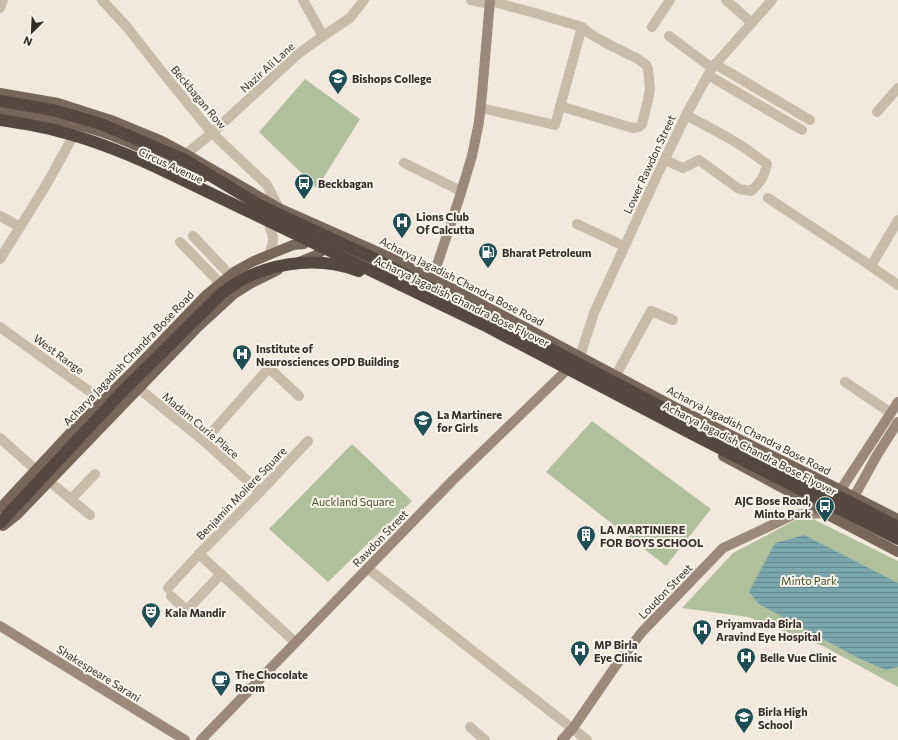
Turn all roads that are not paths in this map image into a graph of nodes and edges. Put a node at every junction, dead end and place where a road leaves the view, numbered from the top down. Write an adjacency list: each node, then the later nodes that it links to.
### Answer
1 (3, 0): 10 (street)
2 (102, 0): 29 (street, Beckbagan Row)
3 (303, 0): 14 (street)
4 (364, 0): 14 (street, Nazir Ali Lane)
5 (471, 0): 9 (street)
6 (670, 0): 13 (street)
7 (726, 0): 11 (street)
8 (772, 0): 11 (street, Lower Rawdon Street)
9 (490, 2): 12 (street); 21 (street)
10 (0, 7)
11 (752, 23): 16 (street, Lower Rawdon Street)
12 (582, 27): 20 (street); 20 (street)
13 (652, 27)
14 (323, 36): 29 (street, Nazir Ali Lane)
15 (669, 36): 16 (street)
16 (711, 69): 24 (street, Lower Rawdon Street); 26 (street); 28 (street)
17 (898, 88): 23 (street)
18 (0, 93): 31 (main road, Circus Avenue)
19 (0, 101): 36 (highway)
20 (560, 106): 21 (street)
21 (481, 108): 34 (street)
22 (0, 110): 36 (main road, Acharya Jagadish Chandra Bose Flyover)
23 (877, 112)
24 (686, 115): 32 (street, Lower Rawdon Street); 32 (street)
25 (0, 120): 58 (highway, Acharya Jagadish Chandra Bose Flyover, bridge)
26 (810, 120)
27 (0, 126): 30 (main road, Circus Avenue)
28 (802, 130)
29 (212, 133): 31 (street, Nazir Ali Lane); 37 (street, Beckbagan Row)
30 (71, 140): 42 (street); 43 (main road, Circus Avenue)
31 (186, 154): 37 (main road, Circus Avenue)
32 (665, 160): 48 (street, Lower Rawdon Street)
33 (404, 163): 34 (street)
34 (461, 191): 54 (street)
35 (768, 198): 52 (street)
36 (261, 206): 88 (highway, Acharya Jagadish Chandra Bose Flyover, bridge)
37 (279, 208): 40 (main road, Circus Avenue); 43 (street)
38 (0, 216): 42 (street)
39 (898, 220): 52 (street)
40 (311, 222): 44 (main road, Acharya Jagadish Chandra Bose Road); 47 (main road)
41 (577, 224): 48 (street)
42 (20, 227): 51 (street)
43 (270, 228): 47 (main road, Circus Avenue); 50 (street)
44 (330, 230): 49 (main road); 54 (main road, Acharya Jagadish Chandra Bose Road)
45 (193, 236): 53 (street)
46 (180, 242): 55 (street)
47 (304, 244): 49 (main road, Circus Avenue); 50 (main road, Acharya Jagadish Chandra Bose Road)
48 (624, 246): 61 (street, Lower Rawdon Street)
49 (322, 251): 57 (main road); 66 (main road)
50 (269, 254): 53 (main road, Acharya Jagadish Chandra Bose Road)
51 (0, 259)
52 (871, 266): 56 (street)
53 (230, 275): 55 (main road, Acharya Jagadish Chandra Bose Road)
54 (433, 279): 57 (street); 61 (main road, Acharya Jagadish Chandra Bose Road)
55 (220, 283): 64 (main road, Acharya Jagadish Chandra Bose Road)
56 (898, 285)
57 (424, 300): 62 (main road)
58 (448, 308): 82 (highway, bridge); 90 (highway, Acharya Jagadish Chandra Bose Flyover, bridge)
59 (673, 320): 63 (street)
60 (0, 327): 68 (street, West Range)
61 (580, 356): 62 (street, Rawdon Street); 63 (main road, Acharya Jagadish Chandra Bose Road)
62 (565, 372): 83 (main road); 93 (street, Rawdon Street)
63 (616, 376): 78 (main road, Acharya Jagadish Chandra Bose Road)
64 (126, 378): 66 (street, Madam Curie Place); 68 (main road, Acharya Jagadish Chandra Bose Road)
65 (845, 382): 70 (street)
66 (138, 389): 74 (street, Madam Curie Place); 77 (main road)
67 (299, 396): 74 (street)
68 (103, 401): 75 (main road, Acharya Jagadish Chandra Bose Road)
69 (898, 402): 70 (street)
70 (891, 413): 78 (street)
71 (898, 422): 80 (street)
72 (0, 438): 75 (street)
73 (308, 440): 79 (street, Benjamin Moliere Square)
74 (204, 441): 79 (street, Madam Curie Place)
75 (36, 470): 82 (main road, Acharya Jagadish Chandra Bose Road)
76 (95, 474): 81 (street)
77 (49, 481): 81 (street); 89 (main road)
78 (841, 490): 80 (main road, Acharya Jagadish Chandra Bose Road); 83 (street)
79 (260, 492): 92 (street, Benjamin Moliere Square)
80 (854, 497): 85 (main road, Acharya Jagadish Chandra Bose Road); 86 (street)
81 (71, 500): 84 (street)
82 (5, 510): 87 (highway)
83 (824, 513): 86 (main road); 98 (street, Loudon Street)
84 (90, 515)
85 (898, 519)
86 (841, 521): 91 (main road)
87 (0, 523)
88 (898, 527)
89 (0, 528)
90 (898, 539)
91 (898, 552)
92 (199, 554): 94 (street, Benjamin Moliere Square); 94 (street)
93 (367, 568): 96 (street, Rawdon Street); 98 (street)
94 (221, 574): 96 (street, Benjamin Moliere Square)
95 (0, 626): 99 (street, Shakespeare Sarani)
96 (295, 642): 100 (street, Rawdon Street)
97 (470, 727): 101 (street)
98 (573, 728): 102 (street, Loudon Street); 103 (street)
99 (185, 740)
100 (201, 740)
101 (485, 740)
102 (562, 740)
103 (587, 740)

